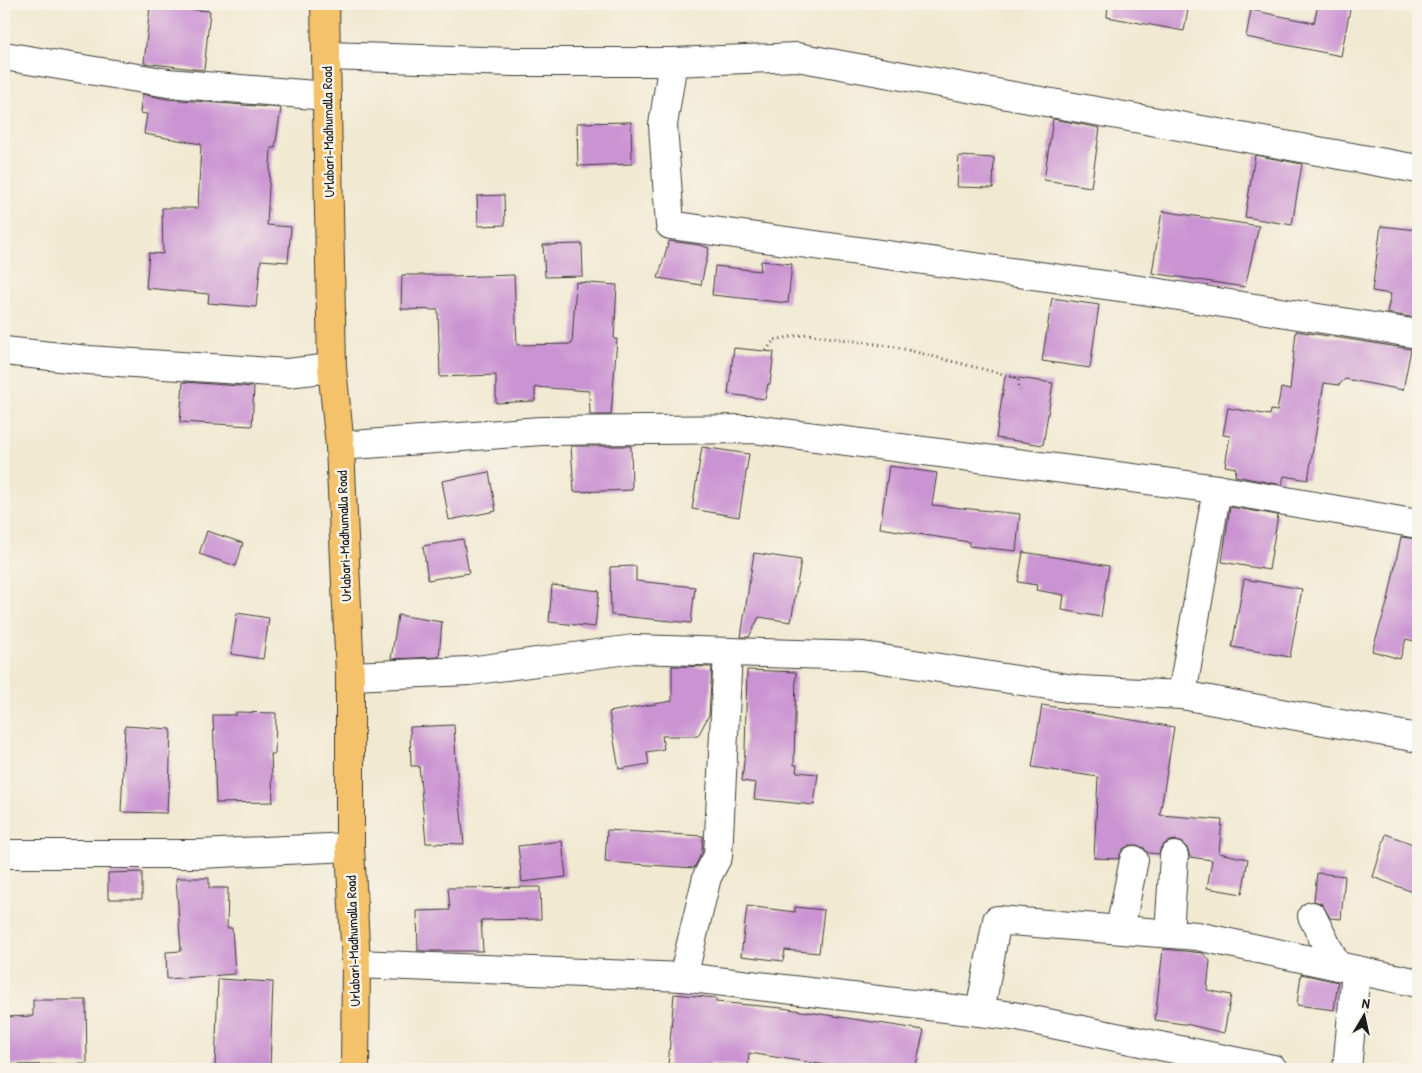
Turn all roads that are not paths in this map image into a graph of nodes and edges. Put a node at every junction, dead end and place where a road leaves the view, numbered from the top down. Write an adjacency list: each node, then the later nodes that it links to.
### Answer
1 (325, 4): 3 (main road, Urlabari-Madhumalla Road)
2 (4, 56): 5 (street)
3 (327, 56): 4 (street); 5 (main road, Urlabari-Madhumalla Road)
4 (673, 62): 6 (street); 7 (street)
5 (328, 96): 9 (main road, Urlabari-Madhumalla Road)
6 (1418, 169)
7 (1418, 334)
8 (4, 351): 9 (street)
9 (332, 368): 10 (main road, Urlabari-Madhumalla Road)
10 (340, 446): 11 (street); 14 (main road, Urlabari-Madhumalla Road)
11 (1217, 489): 12 (street); 15 (street)
12 (1418, 524)
13 (728, 652): 14 (street); 15 (street); 26 (street)
14 (350, 676): 17 (main road, Urlabari-Madhumalla Road)
15 (1182, 695): 16 (street)
16 (1418, 738)
17 (350, 847): 18 (street); 24 (main road, Urlabari-Madhumalla Road)
18 (4, 854)
19 (1174, 856): 23 (street)
20 (1134, 860): 22 (street)
21 (1312, 916): 25 (street)
22 (1120, 930): 23 (street); 28 (street)
23 (1168, 934): 25 (street)
24 (356, 964): 26 (street); 29 (main road, Urlabari-Madhumalla Road)
25 (1347, 968): 27 (street); 31 (street)
26 (683, 977): 28 (street)
27 (1417, 981)
28 (980, 1012): 30 (street)
29 (355, 1069)
30 (1273, 1069)
31 (1348, 1069)

